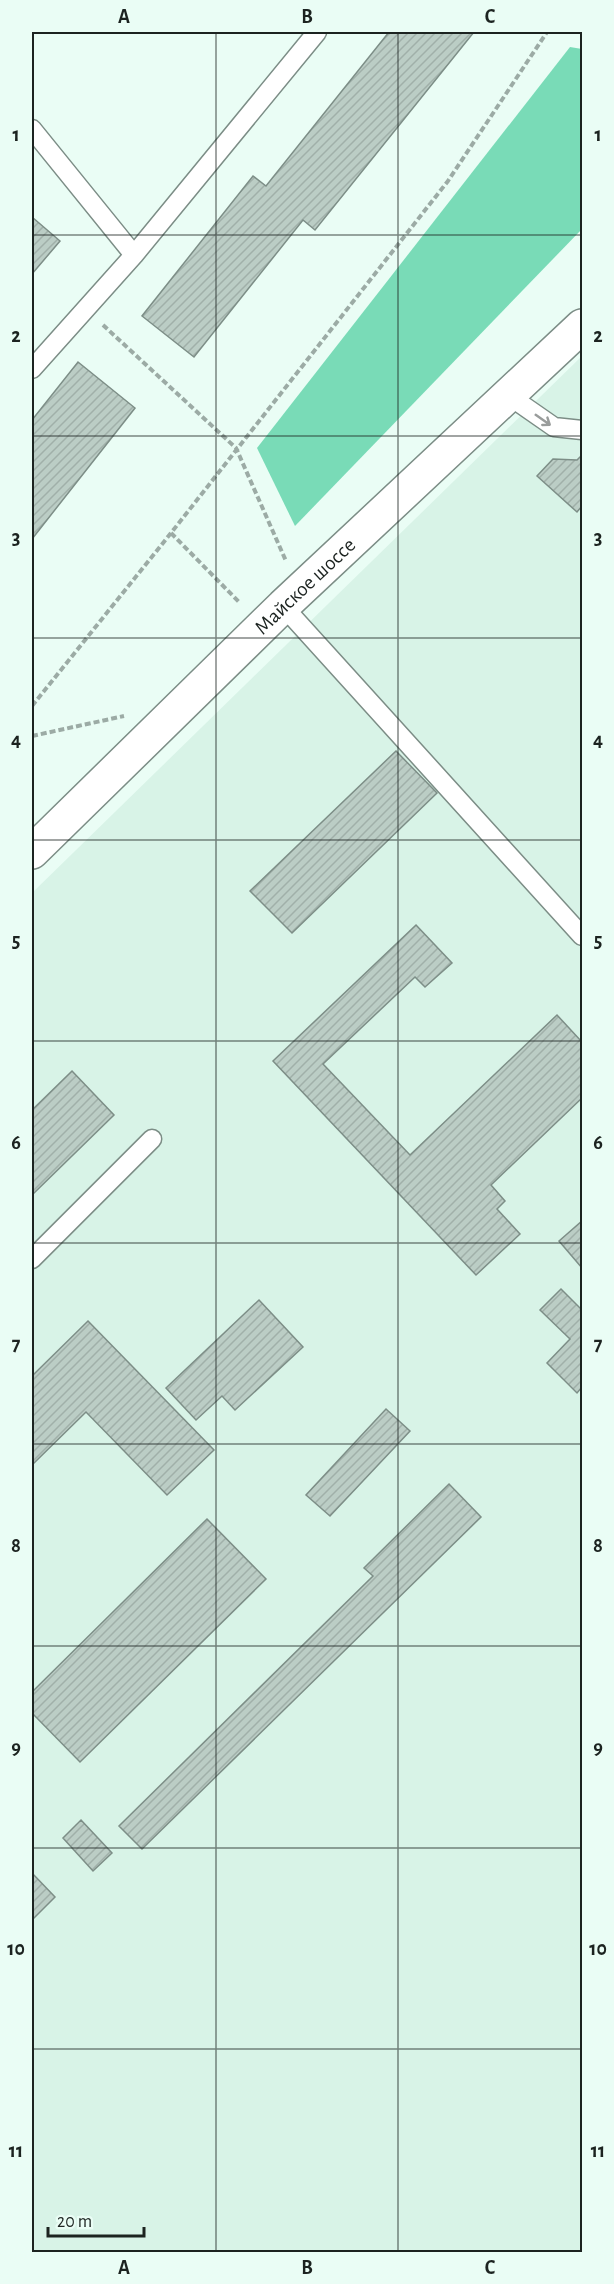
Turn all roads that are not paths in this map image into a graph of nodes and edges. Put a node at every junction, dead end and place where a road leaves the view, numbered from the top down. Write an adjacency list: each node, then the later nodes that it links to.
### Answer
1 (317, 32): 3 (lane)
2 (32, 129): 3 (lane)
3 (134, 255): 5 (lane)
4 (582, 326): 6 (street, Майское шоссе)
5 (32, 369)
6 (508, 396): 7 (lane, one-way to 7); 8 (street, Майское шоссе)
7 (582, 430)
8 (283, 606): 9 (street, Майское шоссе); 10 (lane)
9 (32, 852)
10 (582, 936)
11 (152, 1139): 12 (lane)
12 (32, 1260)

